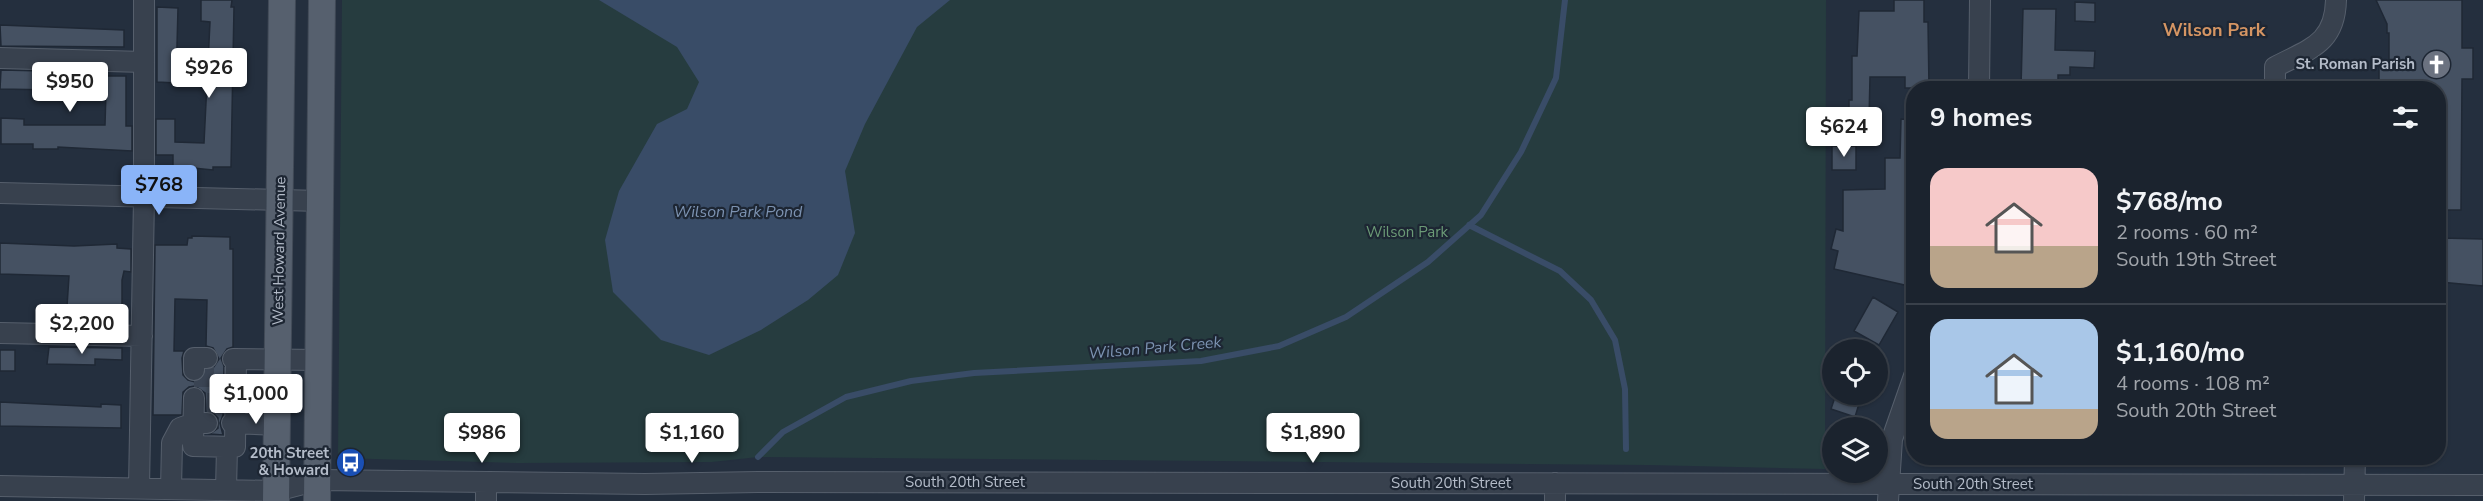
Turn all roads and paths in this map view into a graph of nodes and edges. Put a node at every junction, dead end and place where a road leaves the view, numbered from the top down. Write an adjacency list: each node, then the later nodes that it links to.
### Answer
1 (144, 0): 7 (street)
2 (282, 0): 12 (main road, West Howard Avenue)
3 (322, 0): 13 (main road)
4 (1980, 0): 8 (street)
5 (2336, 0): 9 (street)
6 (0, 58): 7 (street)
7 (144, 62): 11 (street)
8 (1978, 81)
9 (2275, 81)
10 (0, 193): 11 (street)
11 (144, 197): 12 (street); 15 (street)
12 (280, 201): 13 (street); 16 (main road, West Howard Avenue)
13 (320, 201): 17 (main road)
14 (0, 333): 15 (street)
15 (142, 336): 29 (street)
16 (278, 359): 17 (street); 20 (street); 22 (main road, West Howard Avenue)
17 (319, 360): 36 (main road)
18 (1906, 399): 33 (street)
19 (198, 401): 21 (street)
20 (234, 413): 22 (street); 23 (street)
21 (201, 423): 23 (street); 28 (street)
22 (278, 425): 37 (main road, West Howard Avenue)
23 (227, 447): 35 (street)
24 (2355, 465): 34 (street)
25 (2483, 485): 34 (street, South 20th Street)
26 (0, 486): 29 (street, South 20th Street)
27 (752, 488): 30 (street, South 20th Street); 31 (street, South 20th Street)
28 (171, 489): 29 (street, South 20th Street); 35 (street, South 20th Street)
29 (127, 492)
30 (486, 492): 36 (street, South 20th Street)
31 (1357, 492): 32 (street, South 20th Street)
32 (1555, 492): 33 (street, South 20th Street)
33 (1888, 492): 34 (street, South 20th Street)
34 (2354, 493)
35 (233, 494): 37 (street, South 20th Street)
36 (313, 494): 37 (street, South 20th Street)
37 (276, 496)

